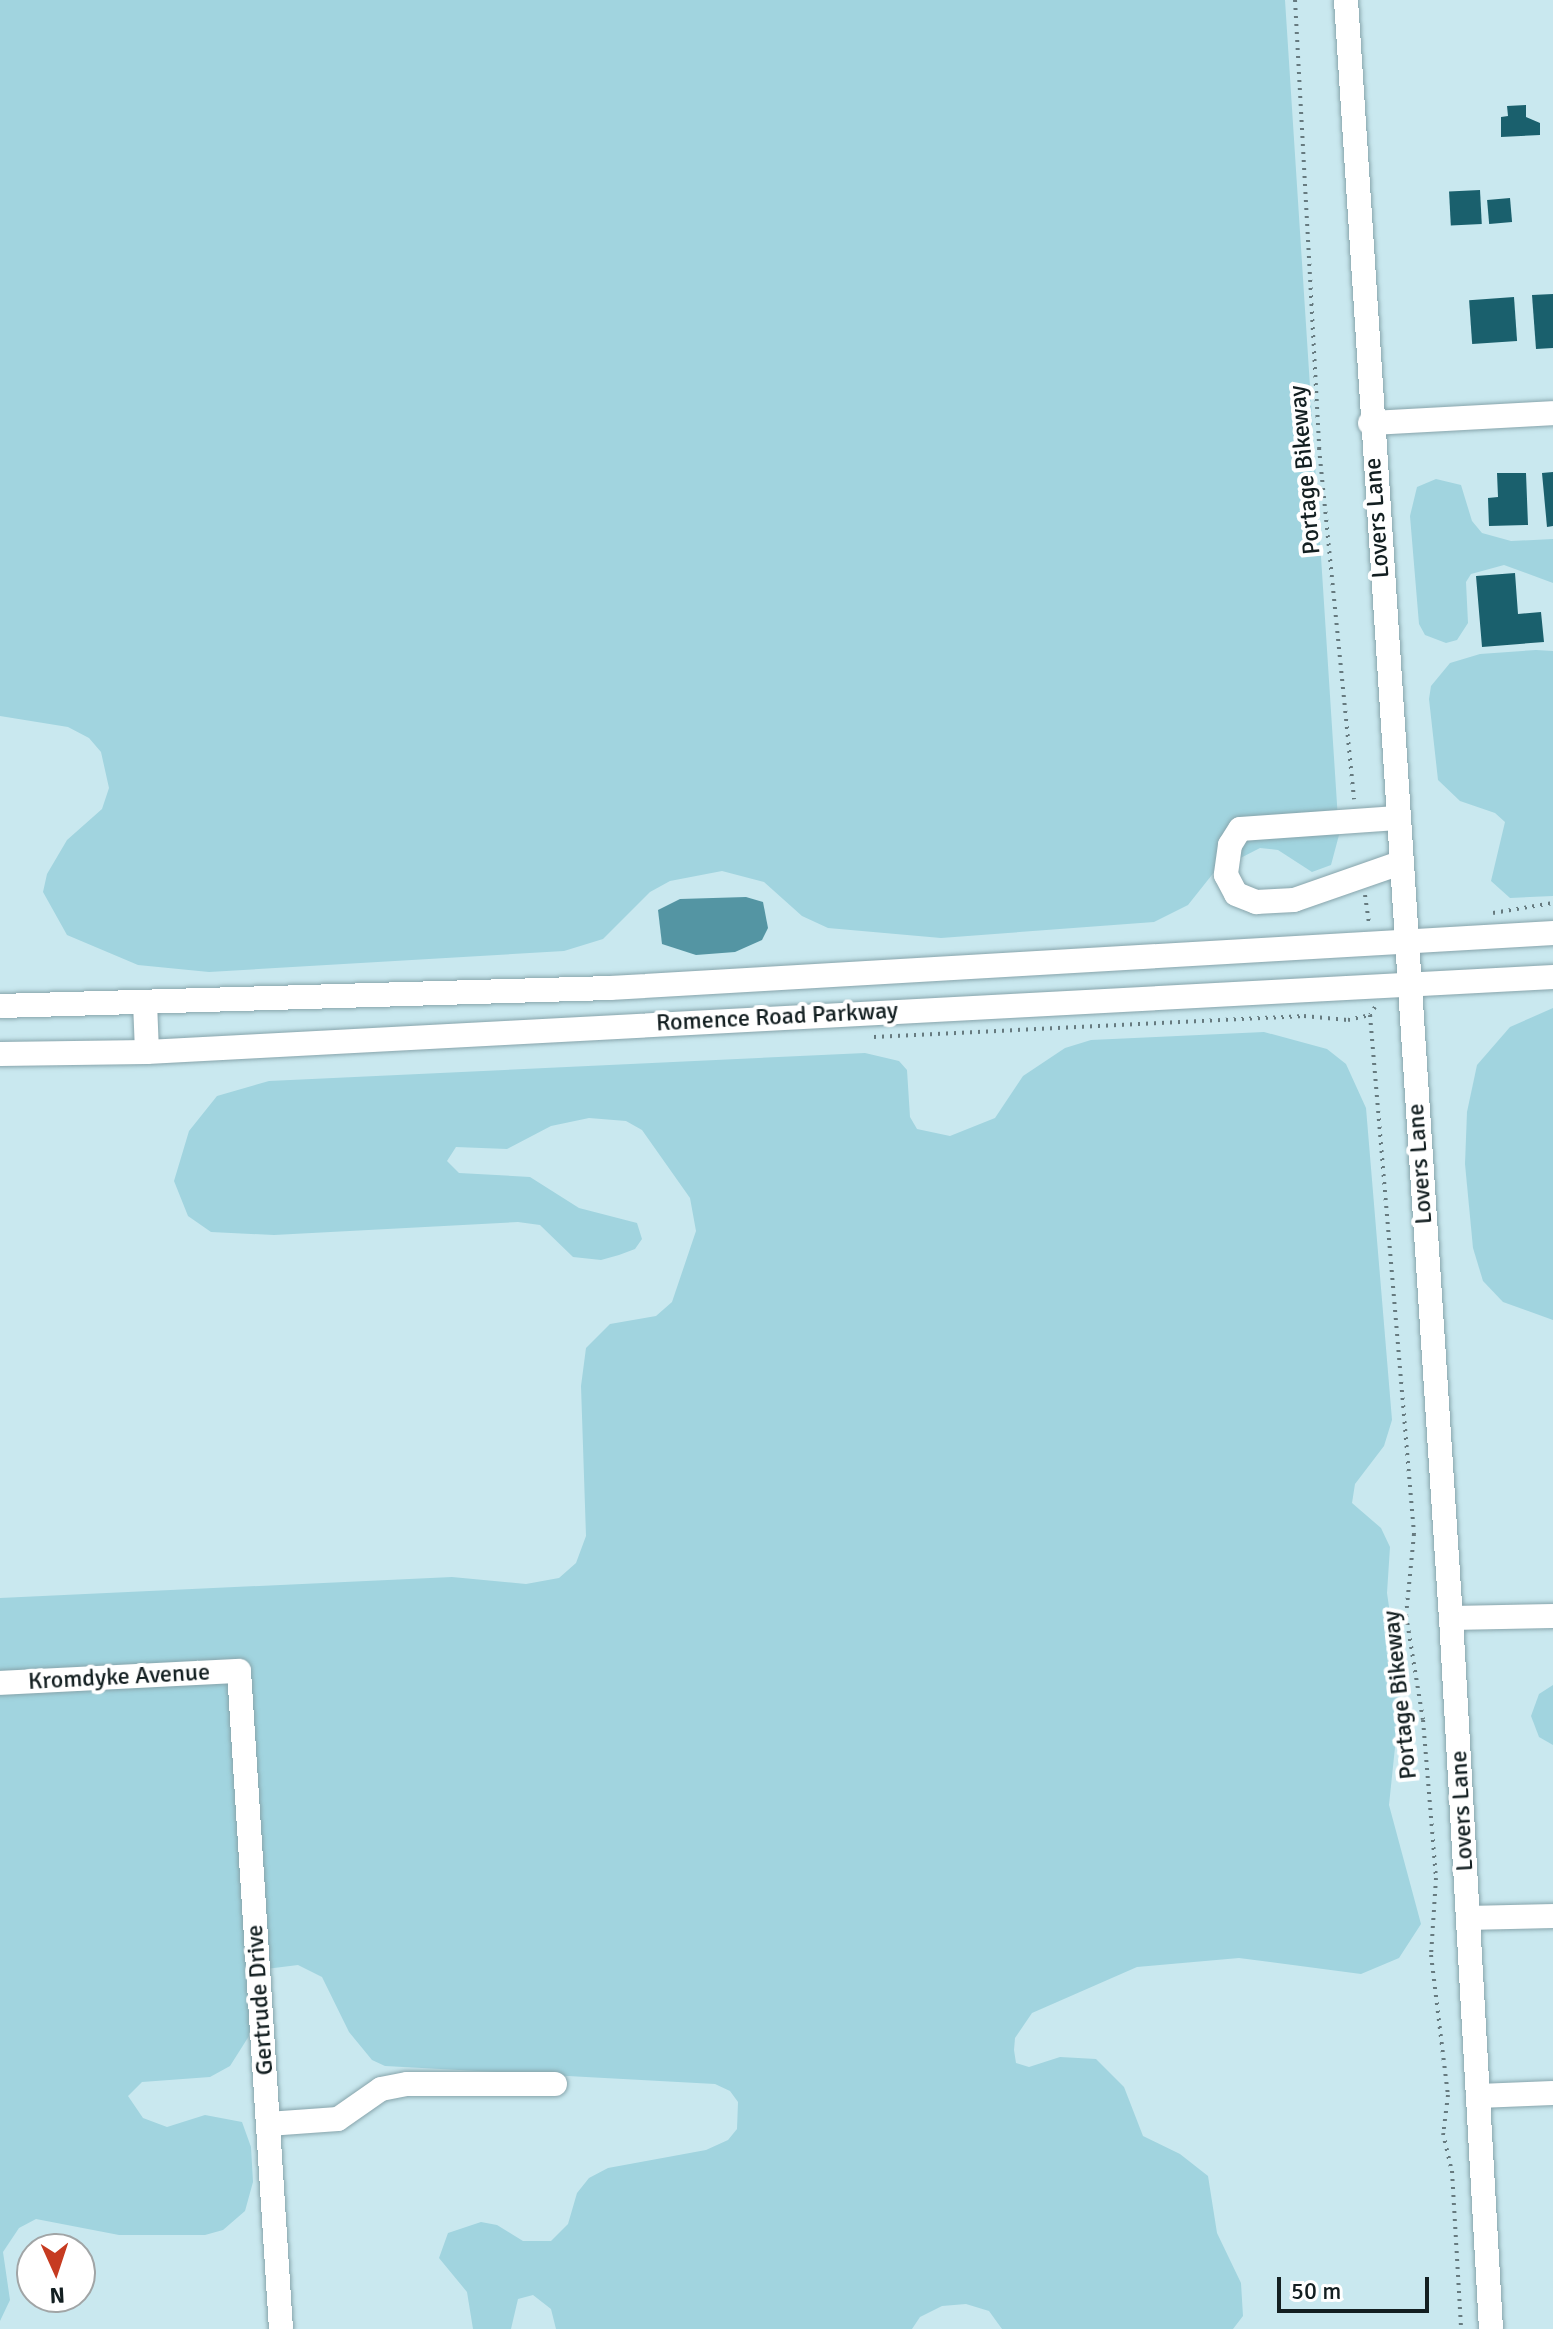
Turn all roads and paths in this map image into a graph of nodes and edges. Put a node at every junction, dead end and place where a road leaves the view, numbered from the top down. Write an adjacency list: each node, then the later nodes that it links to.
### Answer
1 (1295, 0): 6 (path, Portage Bikeway)
2 (1346, 0): 4 (street, Lovers Lane)
3 (1553, 413): 4 (street)
4 (1370, 423): 5 (street, Lovers Lane)
5 (1397, 818): 6 (street); 7 (street, Lovers Lane)
6 (1356, 820): 8 (street)
7 (1400, 863): 8 (street); 11 (street, Lovers Lane)
8 (1362, 877): 9 (path)
9 (1370, 928)
10 (1553, 933): 11 (street, Romence Road Parkway)
11 (1405, 941): 13 (street, Lovers Lane); 14 (street, Romence Road Parkway)
12 (1553, 977): 13 (street, Romence Road Parkway)
13 (1408, 983): 17 (street, Romence Road Parkway); 20 (street, Lovers Lane)
14 (145, 1002): 15 (street, Romence Road Parkway); 17 (street)
15 (0, 1006)
16 (1375, 1009): 30 (path, Portage Bikeway)
17 (147, 1052): 18 (street, Romence Road Parkway)
18 (0, 1054)
19 (1553, 1616): 20 (street)
20 (1451, 1618): 24 (street, Lovers Lane)
21 (239, 1671): 22 (street, Kromdyke Avenue); 28 (street, Gertrude Drive)
22 (0, 1683)
23 (1553, 1916): 24 (street)
24 (1468, 1918): 27 (street, Lovers Lane)
25 (555, 2084): 28 (street)
26 (1553, 2093): 27 (street)
27 (1478, 2096): 31 (street, Lovers Lane)
28 (268, 2124): 29 (street, Gertrude Drive)
29 (281, 2329)
30 (1461, 2329)
31 (1491, 2329)

